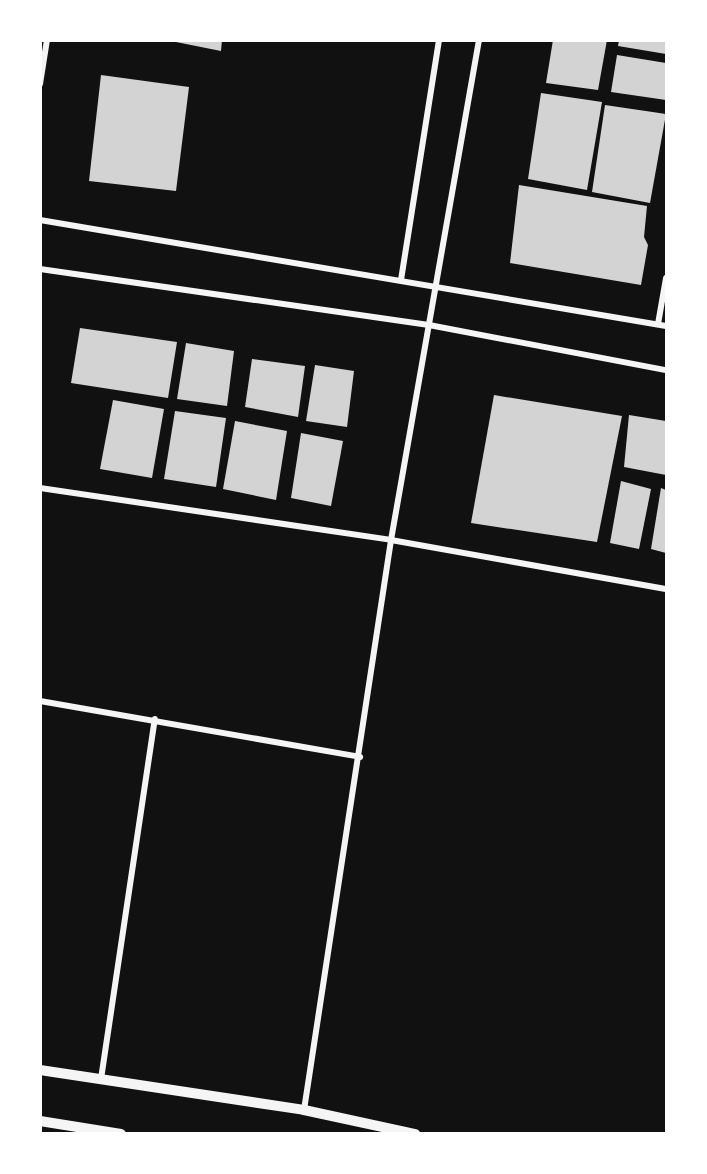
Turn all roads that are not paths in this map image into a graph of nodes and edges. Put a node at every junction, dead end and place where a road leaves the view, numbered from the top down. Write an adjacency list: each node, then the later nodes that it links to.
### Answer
1 (47, 40): 4 (street)
2 (439, 40): 8 (street)
3 (478, 40): 9 (street)
4 (40, 84)
5 (40, 220): 8 (street)
6 (40, 269): 11 (street)
7 (666, 278): 10 (street)
8 (401, 280): 9 (street)
9 (436, 286): 10 (street); 11 (street)
10 (658, 324): 12 (street)
11 (429, 325): 13 (street); 15 (street)
12 (666, 326)
13 (666, 370)
14 (40, 488): 15 (street)
15 (392, 540): 16 (street); 19 (street)
16 (666, 589)
17 (40, 701): 18 (street)
18 (155, 719): 19 (street); 21 (street)
19 (360, 757): 22 (street)
20 (40, 1070): 21 (street)
21 (100, 1079): 22 (street)
22 (304, 1110): 26 (street)
23 (40, 1121): 24 (street)
24 (103, 1132): 25 (street)
25 (121, 1134)
26 (415, 1134)

